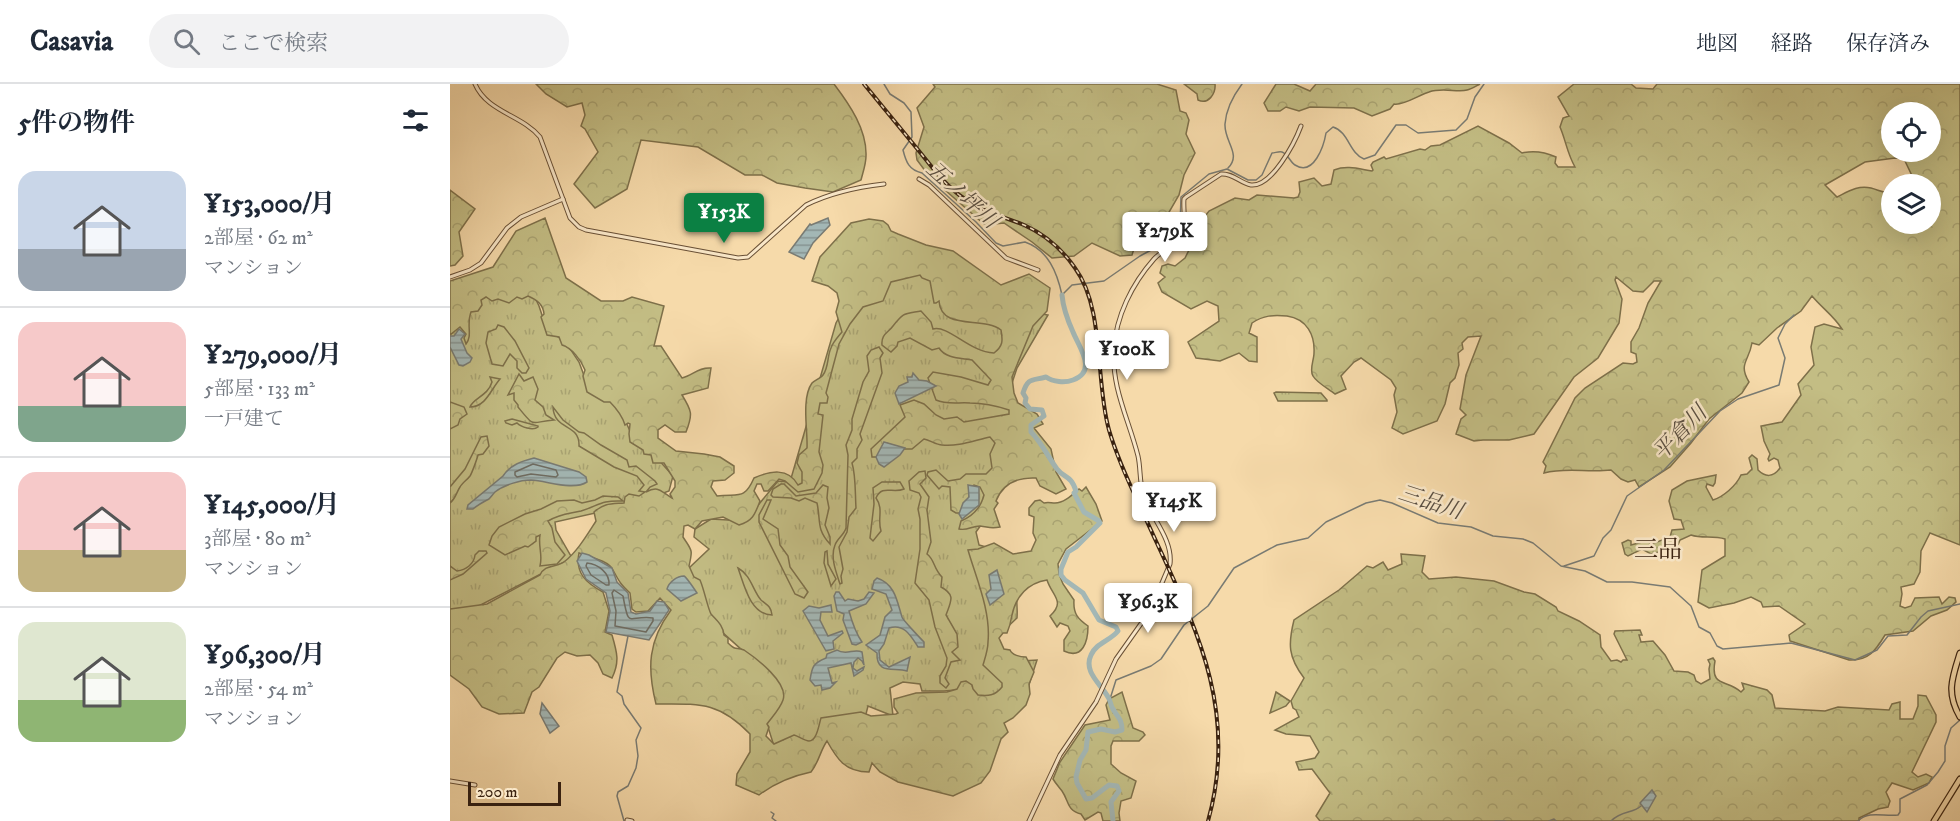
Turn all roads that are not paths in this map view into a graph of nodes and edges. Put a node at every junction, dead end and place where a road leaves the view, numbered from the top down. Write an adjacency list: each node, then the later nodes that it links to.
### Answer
1 (475, 84): 5 (street)
2 (1301, 126): 15 (street)
3 (919, 179): 6 (street)
4 (884, 184): 5 (street)
5 (563, 199): 7 (street)
6 (1038, 270)
7 (450, 277)
8 (1960, 653): 9 (main road)
9 (1960, 717)
10 (1960, 779): 16 (main road)
11 (450, 782): 12 (street)
12 (475, 785)
13 (627, 820): 14 (street)
14 (632, 821)
15 (1029, 821)
16 (1934, 821)

